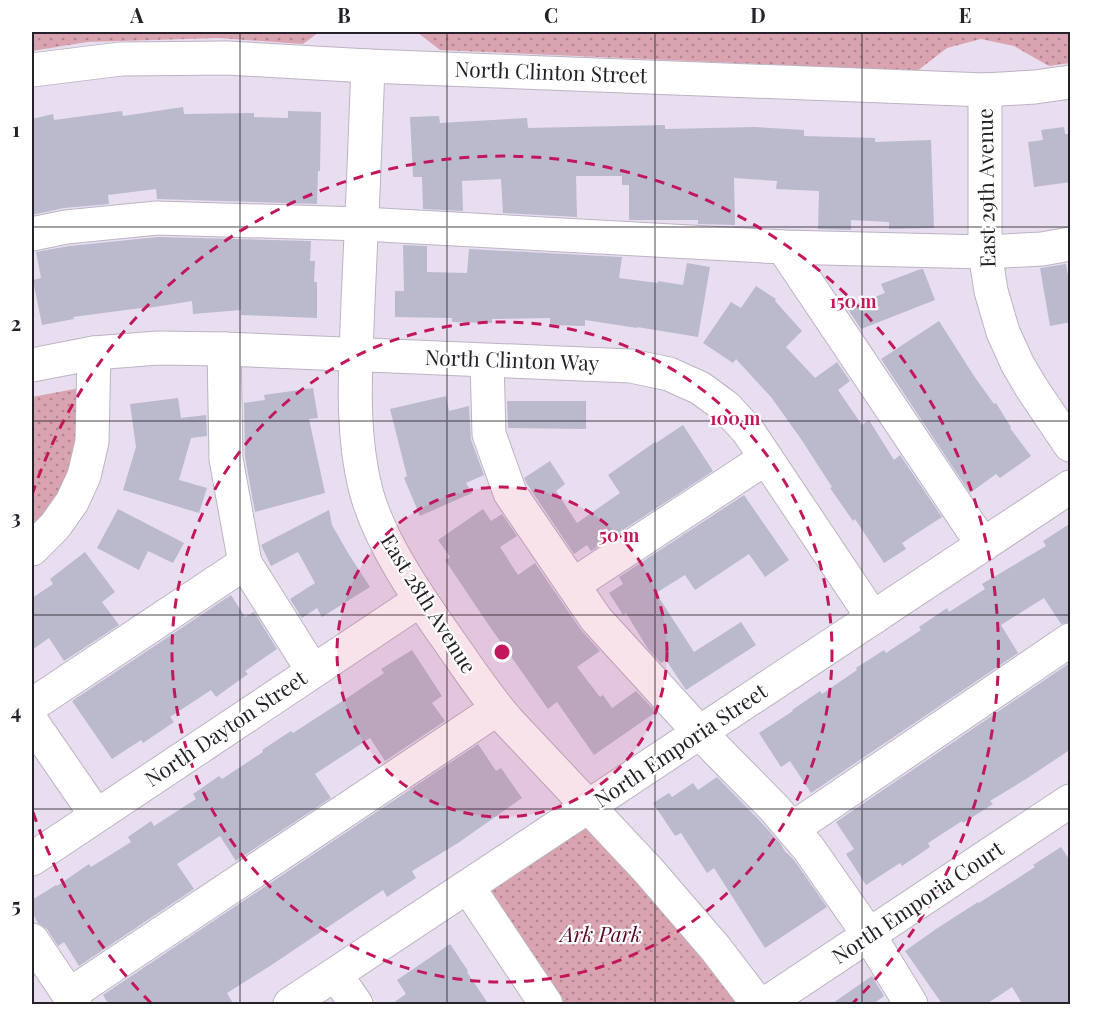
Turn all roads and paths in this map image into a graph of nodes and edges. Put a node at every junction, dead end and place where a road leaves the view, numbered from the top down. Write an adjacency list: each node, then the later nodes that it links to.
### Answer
1 (369, 66): 2 (street, North Clinton Street); 4 (street, North Clinton Street); 5 (street, East 28th Avenue)
2 (32, 70)
3 (1071, 82): 4 (street, North Clinton Street)
4 (985, 90): 9 (street, East 29th Avenue)
5 (362, 224): 6 (street); 8 (street); 12 (street, East 28th Avenue)
6 (32, 234)
7 (1071, 244): 9 (street)
8 (783, 247): 9 (street); 18 (street)
9 (985, 252): 15 (street, East 29th Avenue)
10 (224, 349): 11 (street, North Clinton Way); 12 (street, North Clinton Way); 20 (street)
11 (94, 353): 14 (street, North Clinton Way); 19 (street)
12 (356, 355): 13 (street, North Clinton Way); 22 (street, East 28th Avenue)
13 (487, 361): 16 (street, North Clinton Way); 21 (street)
14 (32, 365)
15 (1071, 445)
16 (766, 458): 21 (street); 23 (street, North Clinton Way)
17 (1071, 487): 18 (street, North Emporia Street)
18 (982, 545): 23 (street, North Emporia Street)
19 (32, 549)
20 (245, 563): 25 (street); 26 (street)
21 (573, 585): 29 (street)
22 (420, 600): 25 (street, North Dayton Street); 27 (street, East 28th Avenue)
23 (873, 618): 29 (street, North Emporia Street)
24 (1071, 640): 33 (street)
25 (313, 671): 32 (street, North Dayton Street)
26 (32, 705)
27 (497, 709): 31 (street, East 28th Avenue); 39 (street)
28 (32, 722): 32 (street)
29 (700, 733): 31 (street, North Emporia Street); 33 (street)
30 (1071, 801): 36 (street, North Emporia Court)
31 (589, 806): 35 (street, North Emporia Street); 43 (street, East 28th Avenue)
32 (96, 815): 34 (street, North Dayton Street)
33 (792, 829): 36 (street)
34 (32, 859)
35 (468, 887): 38 (street, North Emporia Street); 42 (street)
36 (869, 935): 44 (street, North Emporia Court); 45 (street)
37 (32, 940): 39 (street)
38 (336, 975): 40 (street, North Emporia Street); 41 (street)
39 (72, 1000)
40 (290, 1005)
41 (356, 1005)
42 (546, 1005)
43 (758, 1005)
44 (765, 1005)
45 (911, 1005)

